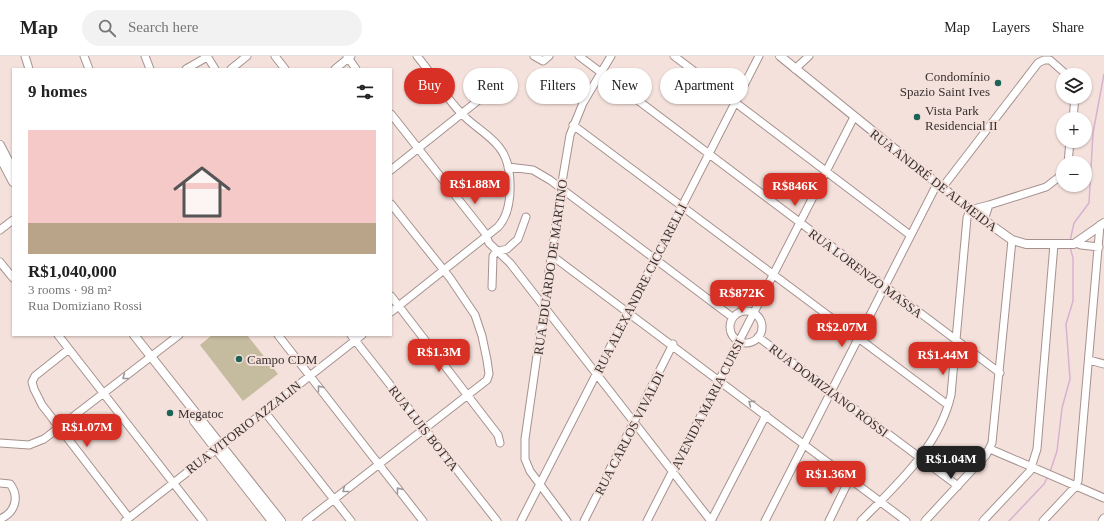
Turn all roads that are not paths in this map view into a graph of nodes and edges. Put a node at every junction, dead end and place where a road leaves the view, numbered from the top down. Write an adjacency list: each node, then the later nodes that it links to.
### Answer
1 (25, 56): 17 (street)
2 (84, 56): 18 (street)
3 (145, 56): 19 (street)
4 (247, 56): 22 (street)
5 (275, 56): 23 (street)
6 (417, 56): 37 (street)
7 (534, 56): 8 (street)
8 (549, 56)
9 (579, 56): 30 (street, RUA LORENZO MASSA)
10 (611, 56): 26 (street, RUA EDUARDO DE MARTINO)
11 (674, 56): 27 (street)
12 (759, 56): 32 (street, RUA ALEXANDRE CICCARELLI)
13 (780, 56): 29 (main road, RUA ANDRÉ DE ALMEIDA)
14 (809, 56): 29 (street)
15 (207, 57): 20 (street); 21 (street)
16 (349, 57): 24 (street); 25 (street)
17 (29, 68)
18 (89, 68)
19 (150, 68)
20 (188, 68)
21 (213, 68)
22 (232, 68)
23 (284, 68)
24 (336, 68)
25 (355, 68)
26 (603, 68)
27 (690, 68)
28 (1059, 68): 51 (street)
29 (795, 69): 39 (main road, RUA ANDRÉ DE ALMEIDA)
30 (598, 70)
31 (598, 76): 40 (street, RUA EDUARDO DE MARTINO)
32 (748, 78)
33 (474, 104): 37 (street)
34 (642, 104): 43 (street, RUA LORENZO MASSA)
35 (735, 104): 43 (street, RUA ALEXANDRE CICCARELLI)
36 (737, 104): 48 (street)
37 (462, 114): 42 (street); 46 (street)
38 (392, 115): 42 (street)
39 (854, 117): 48 (street, AVENIDA MARIA CURSI); 51 (main road, RUA ANDRÉ DE ALMEIDA)
40 (573, 125): 52 (street, RUA EDUARDO DE MARTINO); 55 (street)
41 (0, 145): 45 (main road)
42 (418, 149): 47 (street); 64 (street)
43 (709, 155): 55 (street, RUA ALEXANDRE CICCARELLI); 60 (street, RUA LORENZO MASSA)
44 (0, 157): 45 (main road)
45 (10, 166): 49 (main road)
46 (508, 167): 52 (street); 64 (street)
47 (392, 169)
48 (826, 171): 60 (street, AVENIDA MARIA CURSI); 63 (street)
49 (12, 177)
50 (1056, 180): 54 (street)
51 (940, 186): 56 (main road, RUA ANDRÉ DE ALMEIDA); 63 (street)
52 (561, 188): 70 (street, RUA EDUARDO DE MARTINO); 71 (street)
53 (392, 205): 73 (street)
54 (989, 205): 56 (street); 58 (street)
55 (682, 206): 71 (street, RUA ALEXANDRE CICCARELLI); 74 (street)
56 (970, 210): 58 (main road, RUA ANDRÉ DE ALMEIDA); 93 (street)
57 (526, 217): 69 (street)
58 (984, 220): 65 (main road, RUA ANDRÉ DE ALMEIDA)
59 (12, 221): 62 (street)
60 (800, 223): 74 (street, AVENIDA MARIA CURSI); 77 (street, RUA LORENZO MASSA)
61 (1102, 224): 66 (main road); 68 (street)
62 (0, 230)
63 (910, 235): 77 (street)
64 (487, 237): 69 (street); 73 (street)
65 (1012, 240): 67 (main road, RUA ANDRÉ DE ALMEIDA); 100 (street)
66 (1075, 243): 67 (main road, RUA ANDRÉ DE ALMEIDA); 68 (street)
67 (1054, 244): 120 (street)
68 (1099, 247): 98 (street)
69 (499, 251): 76 (street); 80 (street)
70 (551, 255): 80 (street, RUA EDUARDO DE MARTINO); 81 (street)
71 (654, 258): 81 (street, RUA ALEXANDRE CICCARELLI); 84 (street)
72 (0, 262): 75 (street)
73 (443, 271): 79 (street); 106 (street)
74 (773, 274): 83 (street, AVENIDA MARIA CURSI); 92 (street)
75 (12, 277)
76 (492, 287)
77 (884, 287): 92 (street); 93 (street, RUA LORENZO MASSA)
78 (392, 297): 79 (street)
79 (399, 306): 82 (street); 106 (street)
80 (543, 306): 101 (street); 125 (street, RUA EDUARDO DE MARTINO)
81 (628, 310): 95 (street); 101 (street, RUA ALEXANDRE CICCARELLI)
82 (392, 311)
83 (753, 312): 84 (street); 90 (street); 94 (street, AVENIDA MARIA CURSI)
84 (732, 317): 94 (street)
85 (59, 336): 96 (street)
86 (129, 336): 97 (main road)
87 (135, 336): 97 (main road)
88 (178, 336): 97 (street)
89 (279, 336): 102 (street)
90 (758, 337): 94 (street); 104 (street, RUA DOMIZIANO ROSSI)
91 (353, 338): 102 (street, RUA VITORIO AZZALIN); 112 (street, RUA LUIS BOTTA)
92 (858, 339): 104 (street); 107 (street)
93 (956, 340): 100 (street, RUA LORENZO MASSA); 107 (street)
94 (738, 342): 103 (street, AVENIDA MARIA CURSI)
95 (673, 344): 103 (street); 110 (street, RUA CARLOS VIVALDI)
96 (69, 349): 105 (street); 111 (street)
97 (149, 358): 105 (street, one-way to 105); 116 (main road)
98 (1089, 360): 99 (street); 127 (street)
99 (1104, 364)
100 (1000, 373): 117 (street)
101 (596, 374): 110 (street); 125 (street, RUA ALEXANDRE CICCARELLI)
102 (310, 375): 108 (street, RUA VITORIO AZZALIN); 119 (street, one-way to 102)
103 (719, 380): 109 (street, one-way to 103); 121 (street, AVENIDA MARIA CURSI)
104 (831, 391): 115 (street); 118 (street, RUA DOMIZIANO ROSSI)
105 (104, 394): 111 (street); 124 (street)
106 (468, 395): 112 (street); 114 (street)
107 (948, 405): 118 (street)
108 (264, 411): 116 (street, RUA VITORIO AZZALIN); 129 (street)
109 (766, 415): 115 (street); 145 (street)
110 (634, 423): 121 (street); 143 (street, RUA CARLOS VIVALDI)
111 (60, 428): 113 (street); 133 (street)
112 (424, 429): 119 (street); 134 (street, RUA LUIS BOTTA)
113 (0, 442)
114 (500, 443)
115 (804, 444): 122 (street); 146 (street)
116 (218, 447): 124 (street, RUA VITORIO AZZALIN); 136 (main road); 137 (main road)
117 (990, 450): 120 (street); 126 (street)
118 (920, 458): 126 (street, RUA DOMIZIANO ROSSI); 130 (street)
119 (379, 464): 129 (street, one-way to 129); 140 (street, one-way to 119)
120 (1032, 467): 127 (street); 151 (street)
121 (672, 472): 144 (street, AVENIDA MARIA CURSI); 145 (street)
122 (850, 478): 130 (street); 147 (street)
123 (0, 482): 132 (street)
124 (173, 482): 133 (street, RUA VITORIO AZZALIN); 135 (street)
125 (539, 485): 141 (street, RUA ALEXANDRE CICCARELLI); 142 (street, RUA EDUARDO DE MARTINO)
126 (958, 486): 150 (street)
127 (1076, 486): 128 (street); 152 (street)
128 (1104, 498)
129 (334, 499): 138 (street); 139 (street)
130 (880, 501): 148 (street); 149 (street)
131 (1104, 518): 153 (street)
132 (0, 519)
133 (127, 520)
134 (494, 520)
135 (203, 521)
136 (272, 521)
137 (281, 521)
138 (306, 521)
139 (351, 521)
140 (423, 521)
141 (521, 521)
142 (567, 521)
143 (584, 521)
144 (647, 521)
145 (711, 521)
146 (765, 521)
147 (829, 521)
148 (861, 521)
149 (906, 521)
150 (925, 521)
151 (983, 521)
152 (1043, 521)
153 (1102, 521)

